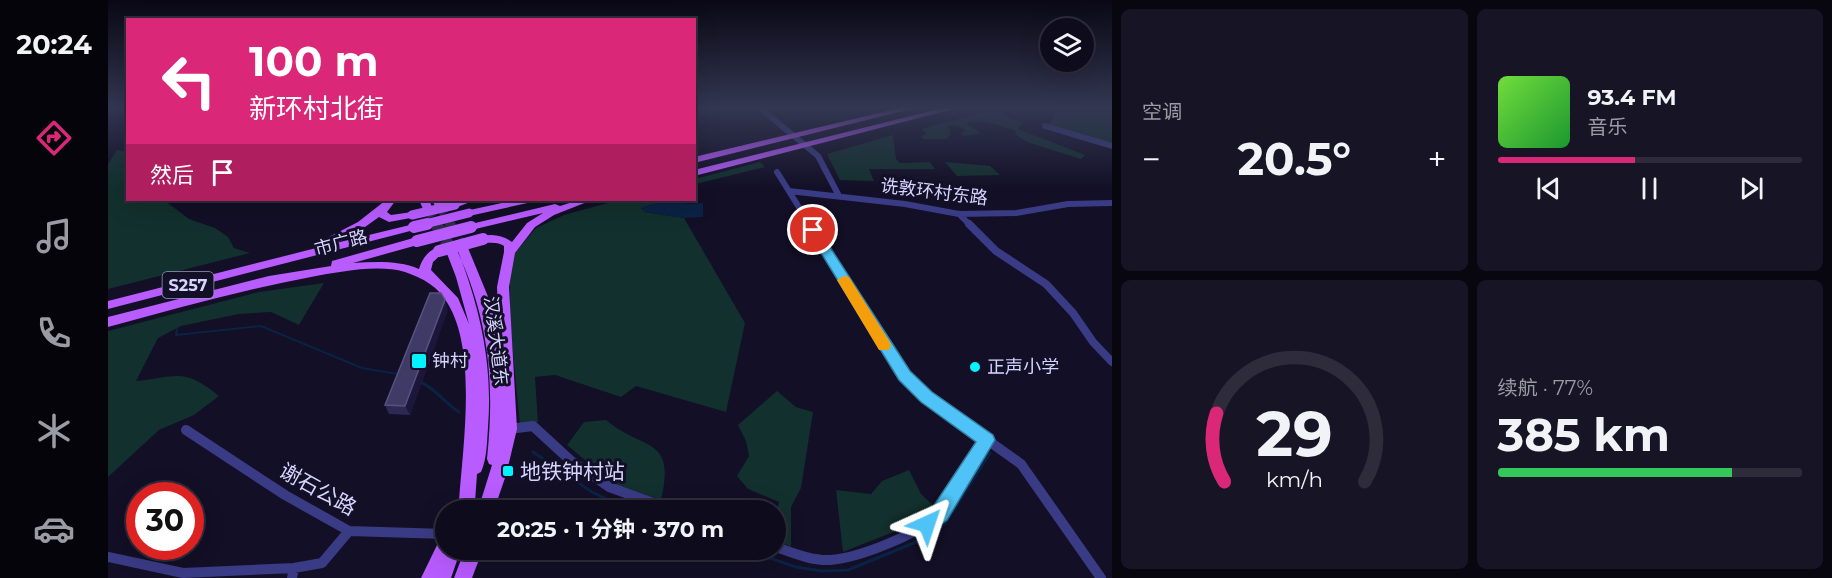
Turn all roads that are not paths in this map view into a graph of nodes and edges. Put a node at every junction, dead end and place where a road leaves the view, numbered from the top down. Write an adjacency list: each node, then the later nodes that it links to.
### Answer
1 (793, 135): 4 (main road); 5 (street)
2 (846, 135): 5 (main road)
3 (1075, 135): 6 (street)
4 (753, 145): 7 (main road); 8 (main road)
5 (806, 145): 7 (main road); 12 (street)
6 (1112, 146)
7 (765, 155): 9 (main road)
8 (696, 159)
9 (696, 172)
10 (777, 172): 11 (street)
11 (789, 191): 12 (street, 诜敦环村东路); 31 (street)
12 (838, 196): 19 (street, 诜敦环村东路)
13 (467, 201): 20 (main road, bridge)
14 (523, 201): 20 (main road, 市广路 / S257, bridge)
15 (582, 201): 25 (main road, 市广路 / S257, bridge)
16 (583, 201): 22 (main road)
17 (387, 203): 20 (main road); 23 (main road)
18 (1112, 203): 19 (street, 诜敦环村东路)
19 (959, 214): 28 (street)
20 (413, 221): 23 (main road, 市广路 / S257)
21 (451, 250): 22 (main road, bridge); 24 (main road); 33 (main road, 汉溪大道东); 34 (main road, 汉溪大道东)
22 (510, 252): 29 (main road)
23 (268, 264): 26 (main road, 市广路 / S257)
24 (432, 278): 25 (main road); 32 (main road)
25 (262, 282): 27 (main road, 市广路 / S257)
26 (108, 305)
27 (108, 322)
28 (1112, 362)
29 (509, 429): 35 (main road); 36 (street)
30 (186, 430): 37 (street, 谢石公路)
31 (987, 440): 39 (street); 50 (street)
32 (465, 500)
33 (467, 500)
34 (487, 500)
35 (489, 500)
36 (645, 500)
37 (349, 531): 38 (street, 谢石公路); 45 (street)
38 (435, 534)
39 (786, 550)
40 (108, 557): 45 (street)
41 (439, 560): 46 (main road)
42 (448, 560): 47 (main road)
43 (470, 560): 48 (main road)
44 (476, 560): 49 (main road)
45 (293, 573)
46 (430, 578)
47 (442, 578)
48 (463, 578)
49 (472, 578)
50 (1101, 578)

